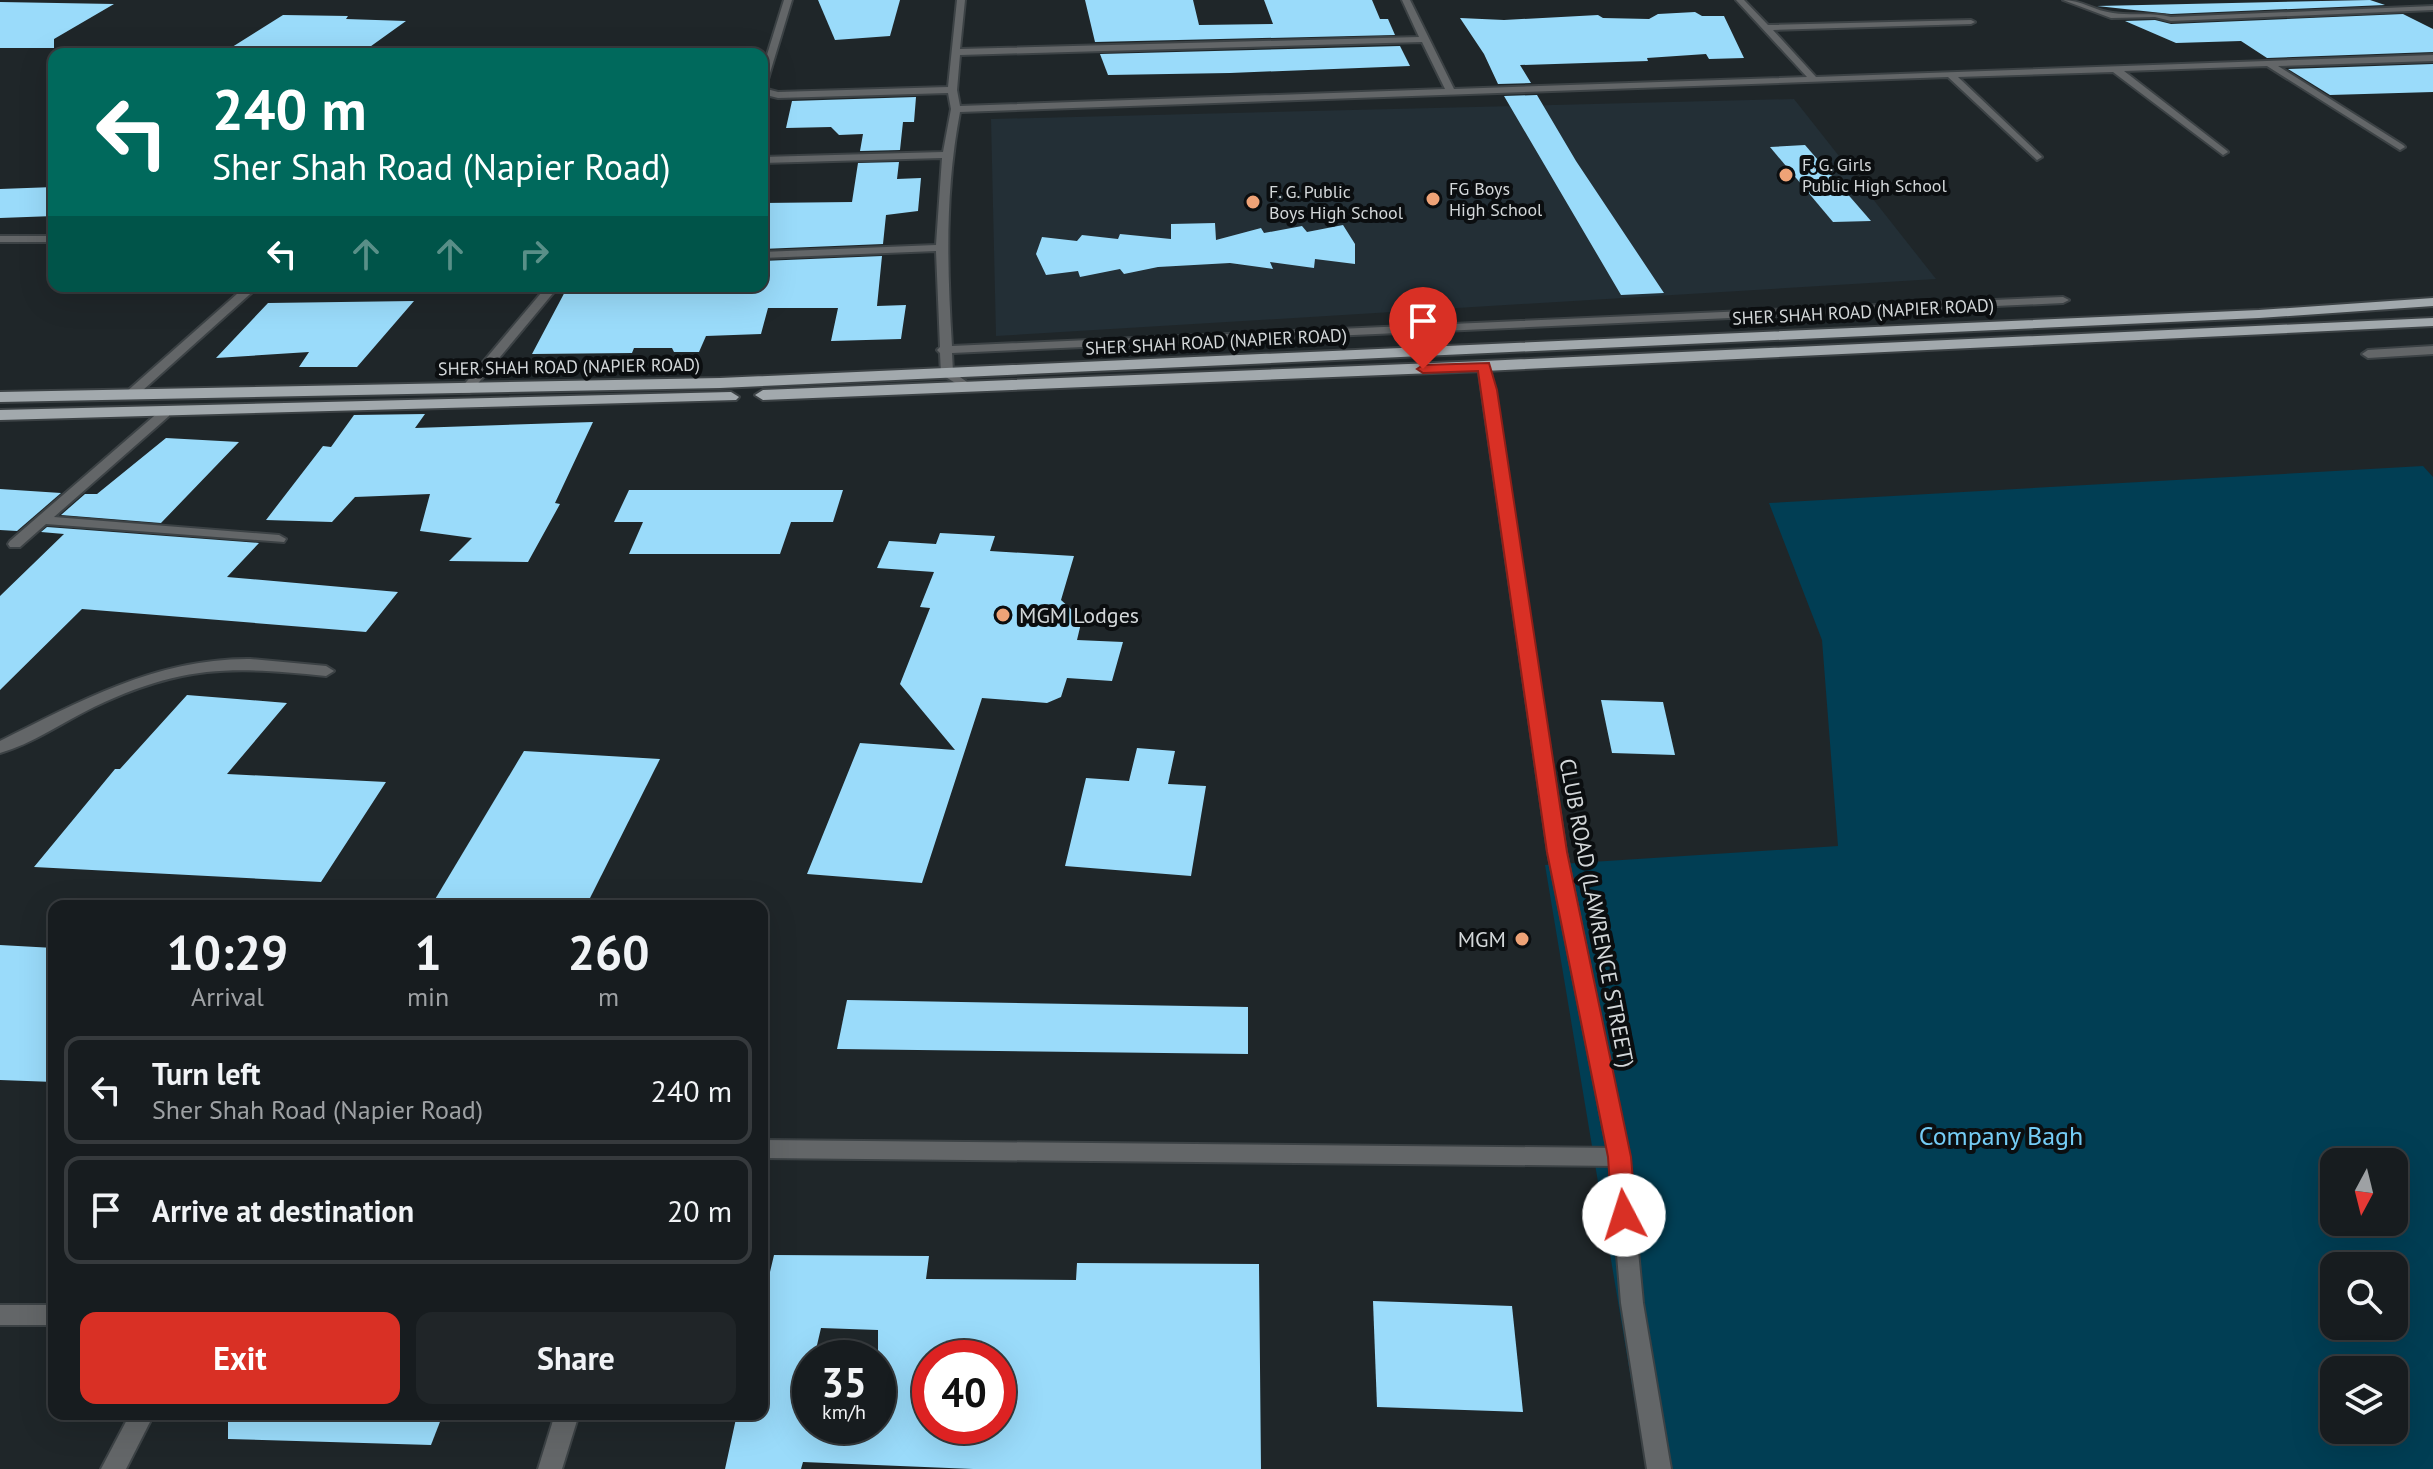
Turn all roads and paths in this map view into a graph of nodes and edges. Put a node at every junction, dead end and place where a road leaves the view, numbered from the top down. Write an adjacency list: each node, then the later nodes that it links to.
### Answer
1 (788, 0): 14 (street)
2 (961, 0): 11 (street)
3 (1406, 0): 10 (street)
4 (1740, 0): 9 (street)
5 (2067, 0): 7 (street)
6 (2417, 0): 7 (street)
7 (2432, 8)
8 (1971, 22): 9 (street)
9 (1766, 28): 17 (street)
10 (1425, 39): 11 (street); 20 (street)
11 (958, 52): 18 (street)
12 (2431, 59): 13 (street)
13 (2268, 64): 15 (street); 22 (street)
14 (768, 68)
15 (2114, 68): 16 (street); 23 (street)
16 (1949, 73): 17 (street); 25 (street)
17 (1813, 78): 20 (street)
18 (952, 90): 19 (street); 21 (street)
19 (768, 91)
20 (1451, 93): 21 (street)
21 (956, 109): 24 (street)
22 (2400, 147)
23 (2223, 152)
24 (947, 155): 26 (street); 29 (street)
25 (2037, 157)
26 (768, 160)
27 (0, 239): 28 (street)
28 (48, 239)
29 (941, 248): 30 (street); 39 (street)
30 (768, 255)
31 (246, 292): 47 (street)
32 (548, 292): 46 (street)
33 (2063, 300): 35 (street)
34 (2433, 302): 38 (main road, SHER SHAH ROAD (NAPIER ROAD))
35 (1913, 306): 37 (street); 38 (street)
36 (2433, 322): 43 (main road, SHER SHAH ROAD (NAPIER ROAD))
37 (1455, 326): 39 (street); 40 (street)
38 (1930, 329): 40 (main road, SHER SHAH ROAD (NAPIER ROAD))
39 (943, 350): 44 (street)
40 (1466, 350): 44 (main road, SHER SHAH ROAD (NAPIER ROAD))
41 (2433, 350): 42 (street)
42 (2368, 354)
43 (1484, 366): 45 (main road, SHER SHAH ROAD (NAPIER ROAD)); 57 (street, CLUB ROAD (LAWRENCE STREET))
44 (947, 374): 45 (street); 46 (main road, SHER SHAH ROAD (NAPIER ROAD))
45 (968, 387): 49 (main road, SHER SHAH ROAD (NAPIER ROAD))
46 (466, 390): 47 (main road, SHER SHAH ROAD (NAPIER ROAD))
47 (129, 396): 48 (main road, SHER SHAH ROAD (NAPIER ROAD))
48 (0, 397)
49 (165, 413): 50 (main road, SHER SHAH ROAD (NAPIER ROAD)); 51 (street)
50 (0, 415)
51 (41, 520): 52 (street); 53 (street)
52 (279, 539)
53 (15, 544)
54 (326, 671): 55 (street)
55 (0, 748)
56 (768, 1149): 57 (street)
57 (1619, 1157): 64 (street, CLUB ROAD (LAWRENCE STREET))
58 (0, 1315): 59 (street)
59 (48, 1315)
60 (139, 1420): 62 (street)
61 (565, 1420): 63 (street)
62 (113, 1469)
63 (550, 1469)
64 (1659, 1469)

